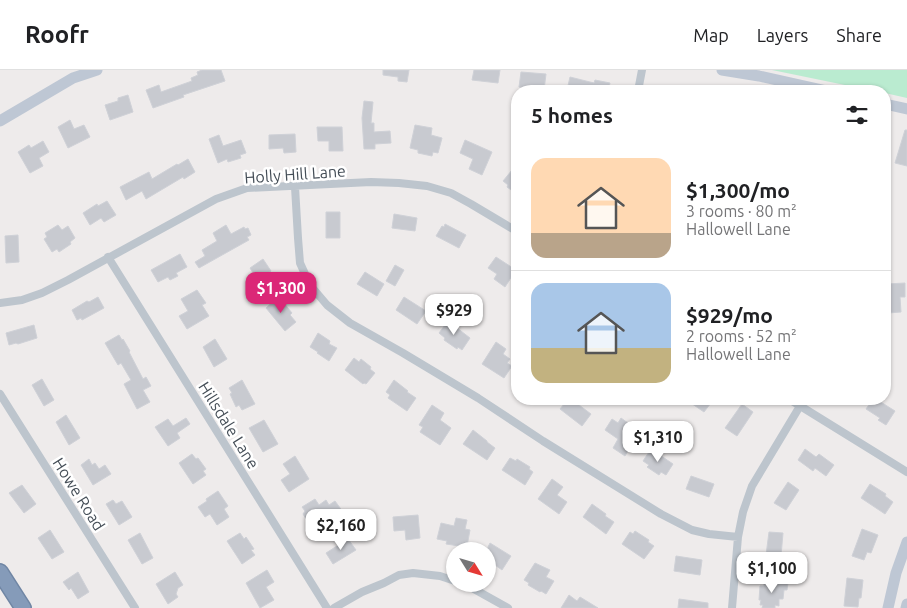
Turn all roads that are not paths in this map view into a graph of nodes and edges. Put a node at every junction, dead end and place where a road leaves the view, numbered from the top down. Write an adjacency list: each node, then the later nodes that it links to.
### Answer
1 (97, 70): 8 (main road)
2 (642, 70): 4 (street)
3 (722, 70): 5 (main road)
4 (639, 85)
5 (800, 85)
6 (891, 105): 7 (main road)
7 (907, 109)
8 (0, 121)
9 (295, 186): 10 (street, Holly Hill Lane); 11 (street, Holly Hill Lane); 16 (street)
10 (511, 228)
11 (108, 257): 12 (street, Holly Hill Lane); 24 (street, Hillsdale Lane)
12 (0, 303)
13 (0, 394): 23 (street, Howe Road)
14 (800, 406): 15 (street); 16 (street)
15 (907, 472)
16 (738, 537): 27 (street)
17 (907, 542): 28 (main road)
18 (0, 572): 22 (highway)
19 (446, 578): 25 (street)
20 (479, 592): 26 (street)
21 (907, 604): 29 (main road)
22 (23, 608)
23 (135, 608)
24 (328, 608)
25 (334, 608)
26 (508, 608)
27 (732, 608)
28 (888, 608)
29 (906, 608)

